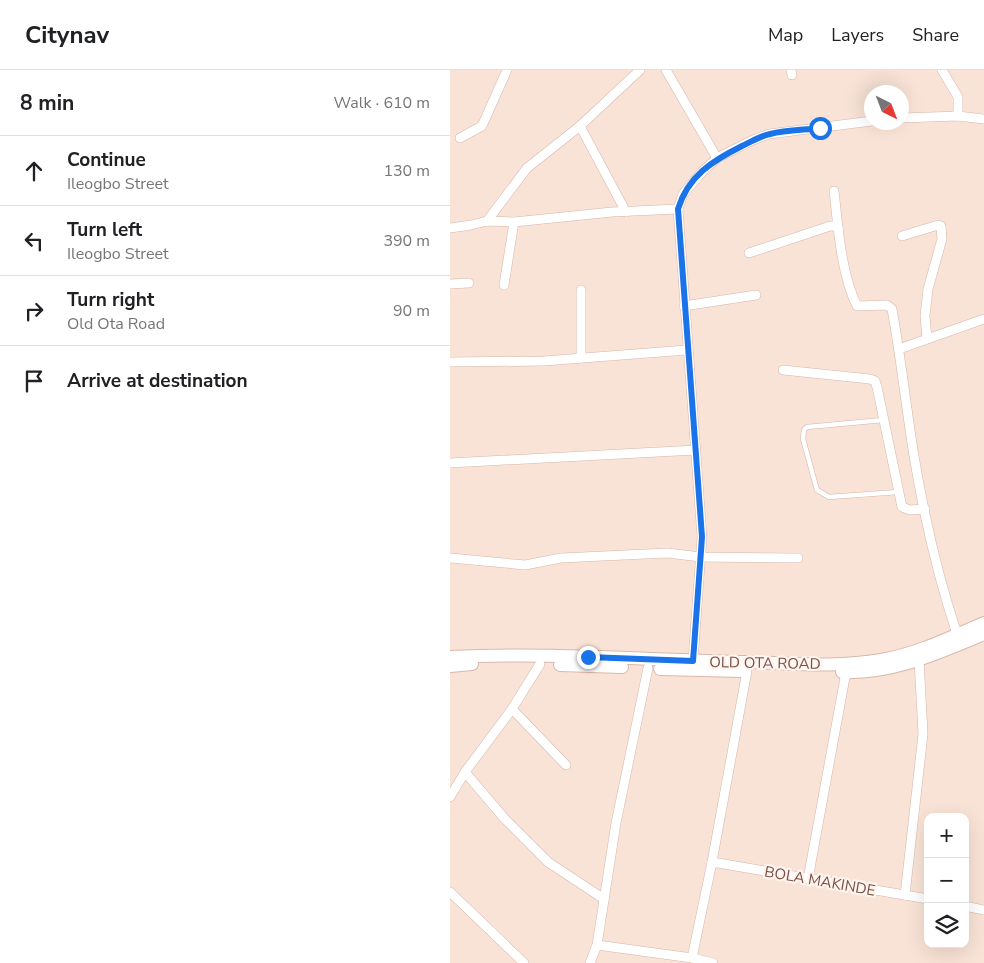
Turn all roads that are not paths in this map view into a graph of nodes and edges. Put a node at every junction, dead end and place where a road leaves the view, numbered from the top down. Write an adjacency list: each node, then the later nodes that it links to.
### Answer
1 (507, 70): 10 (street)
2 (640, 70): 9 (street)
3 (666, 70): 11 (street)
4 (942, 70): 5 (street)
5 (958, 116): 6 (street); 7 (street)
6 (909, 118)
7 (984, 119)
8 (864, 122): 11 (street)
9 (580, 126): 14 (street); 15 (street)
10 (460, 138)
11 (717, 158): 13 (street)
12 (834, 191): 18 (street)
13 (678, 209): 14 (street); 26 (street)
14 (626, 212): 16 (street)
15 (487, 221): 16 (street); 17 (street)
16 (514, 222): 23 (street)
17 (450, 228)
18 (838, 228): 20 (street); 29 (street)
19 (902, 236): 28 (street)
20 (749, 253)
21 (469, 283): 22 (street)
22 (450, 284)
23 (504, 286)
24 (581, 290): 31 (street)
25 (756, 295): 26 (street)
26 (684, 306): 30 (street)
27 (984, 319): 28 (street)
28 (927, 339): 29 (street)
29 (899, 349): 38 (street)
30 (687, 350): 31 (street); 35 (street)
31 (581, 358): 32 (street)
32 (450, 362)
33 (783, 370): 34 (street)
34 (884, 420): 37 (street); 37 (lane)
35 (696, 450): 36 (street); 39 (street)
36 (450, 463)
37 (898, 492): 38 (street)
38 (925, 509): 43 (street)
39 (701, 557): 40 (street); 41 (street); 47 (street)
40 (450, 558)
41 (798, 558)
42 (984, 623): 43 (street, OLD OTA ROAD)
43 (957, 634): 47 (street, OLD OTA ROAD)
44 (984, 634): 46 (street, OLD OTA ROAD)
45 (450, 657): 47 (street, OLD OTA ROAD)
46 (919, 660): 52 (street, OLD OTA ROAD); 60 (street)
47 (693, 661)
48 (540, 664): 49 (street, OLD OTA ROAD); 50 (street, OLD OTA ROAD); 53 (street)
49 (450, 666)
50 (648, 668): 51 (street, OLD OTA ROAD); 62 (street)
51 (747, 671): 52 (street, OLD OTA ROAD); 57 (street)
52 (846, 672): 58 (street)
53 (512, 709): 54 (street); 55 (street)
54 (566, 765)
55 (465, 772): 56 (street); 62 (street)
56 (450, 797)
57 (712, 862): 58 (street, BOLA MAKINDE); 66 (street)
58 (808, 879): 60 (street, BOLA MAKINDE)
59 (450, 892): 67 (street)
60 (905, 895): 61 (street, BOLA MAKINDE)
61 (924, 898)
62 (604, 899): 65 (street)
63 (969, 907): 64 (street)
64 (984, 910)
65 (597, 945): 66 (street); 68 (street)
66 (692, 958): 69 (street)
67 (524, 963)
68 (590, 963)
69 (713, 963)

